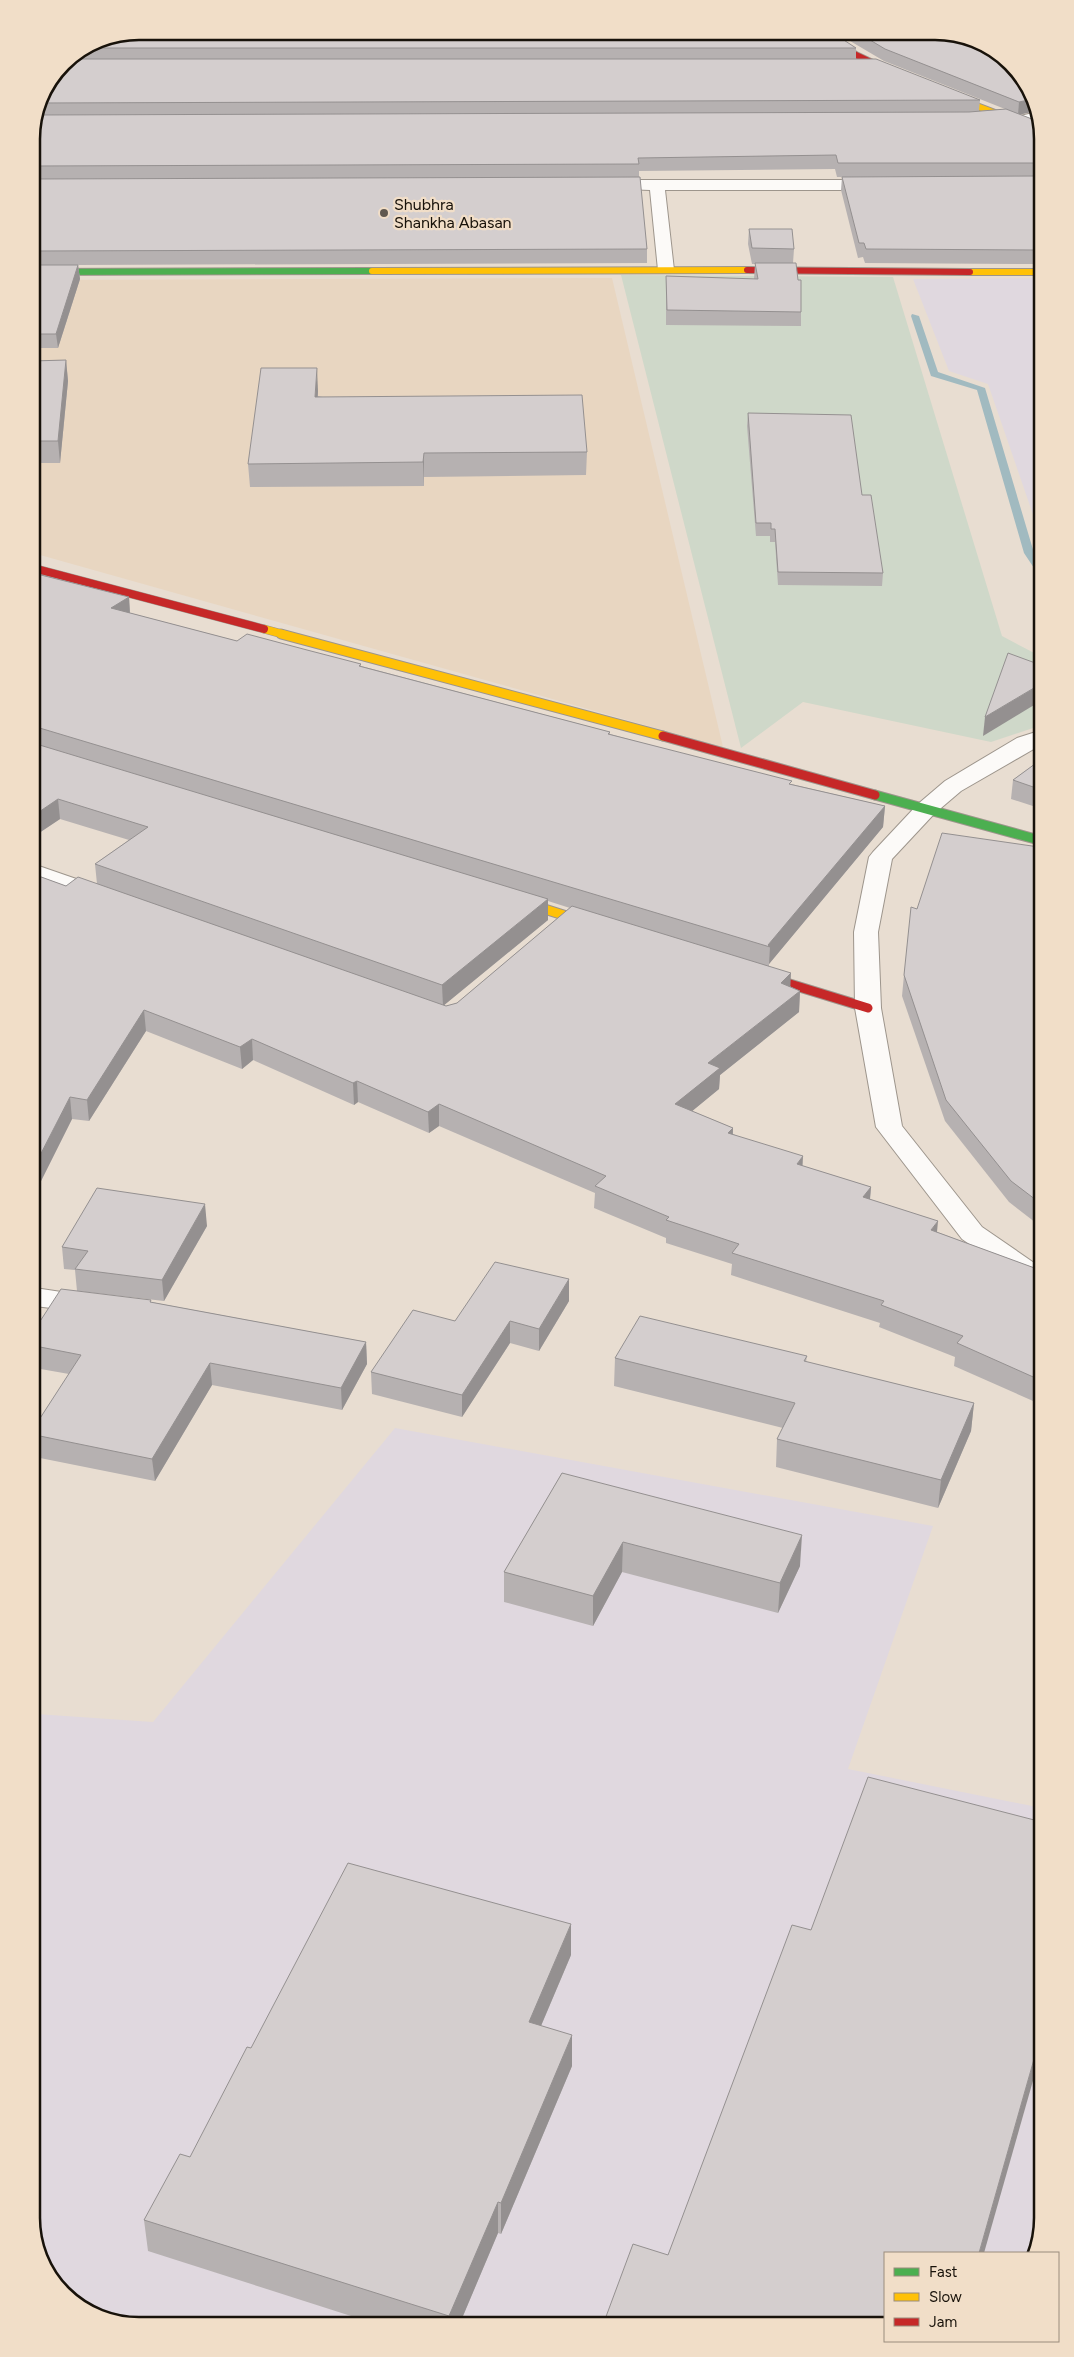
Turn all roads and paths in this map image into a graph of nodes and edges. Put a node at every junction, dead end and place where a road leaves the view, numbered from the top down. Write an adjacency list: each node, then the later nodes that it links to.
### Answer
1 (833, 40): 3 (street)
2 (848, 66): 3 (street)
3 (878, 66): 4 (street)
4 (905, 77)
5 (932, 88): 8 (street)
6 (1031, 117): 8 (street)
7 (968, 119): 8 (street)
8 (1011, 119): 9 (street)
9 (1033, 128)
10 (894, 184): 12 (street)
11 (587, 185): 12 (street)
12 (657, 185): 13 (street)
13 (666, 270): 14 (street); 15 (street)
14 (40, 272)
15 (1034, 272)
16 (40, 570): 18 (street)
17 (1034, 740): 18 (street)
18 (926, 809): 19 (street); 27 (street)
19 (1034, 839)
20 (40, 873): 22 (street)
21 (504, 897): 23 (street)
22 (127, 904)
23 (570, 917): 24 (street); 25 (street)
24 (607, 928)
25 (546, 936)
26 (747, 971): 27 (street)
27 (868, 1008): 28 (street)
28 (1034, 1276)
29 (40, 1298): 30 (street)
30 (112, 1306)

